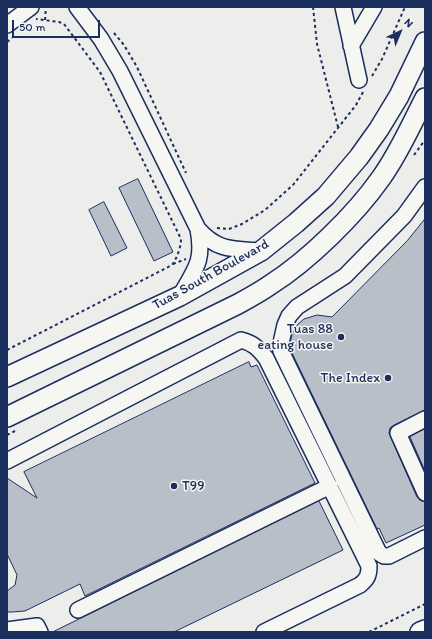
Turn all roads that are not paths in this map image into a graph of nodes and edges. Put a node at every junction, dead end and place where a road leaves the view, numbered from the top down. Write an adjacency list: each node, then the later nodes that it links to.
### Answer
1 (31, 7): 5 (street)
2 (78, 7): 11 (street)
3 (343, 7): 7 (street)
4 (374, 7): 7 (street)
5 (10, 31)
6 (425, 42): 12 (main road, Tuas South Boulevard)
7 (351, 46): 8 (street)
8 (364, 83)
9 (424, 99): 15 (main road)
10 (425, 186): 20 (street)
11 (198, 229): 12 (street); 13 (street)
12 (260, 251): 13 (main road, Tuas South Boulevard)
13 (180, 296): 14 (main road, Tuas South Boulevard)
14 (7, 377)
15 (7, 417)
16 (425, 420): 19 (street)
17 (7, 461): 18 (street)
18 (330, 486): 21 (street); 25 (street)
19 (425, 493)
20 (425, 538)
21 (78, 610)
22 (7, 630): 24 (street)
23 (425, 630): 26 (main road)
24 (40, 632)
25 (264, 632)
26 (420, 632)

